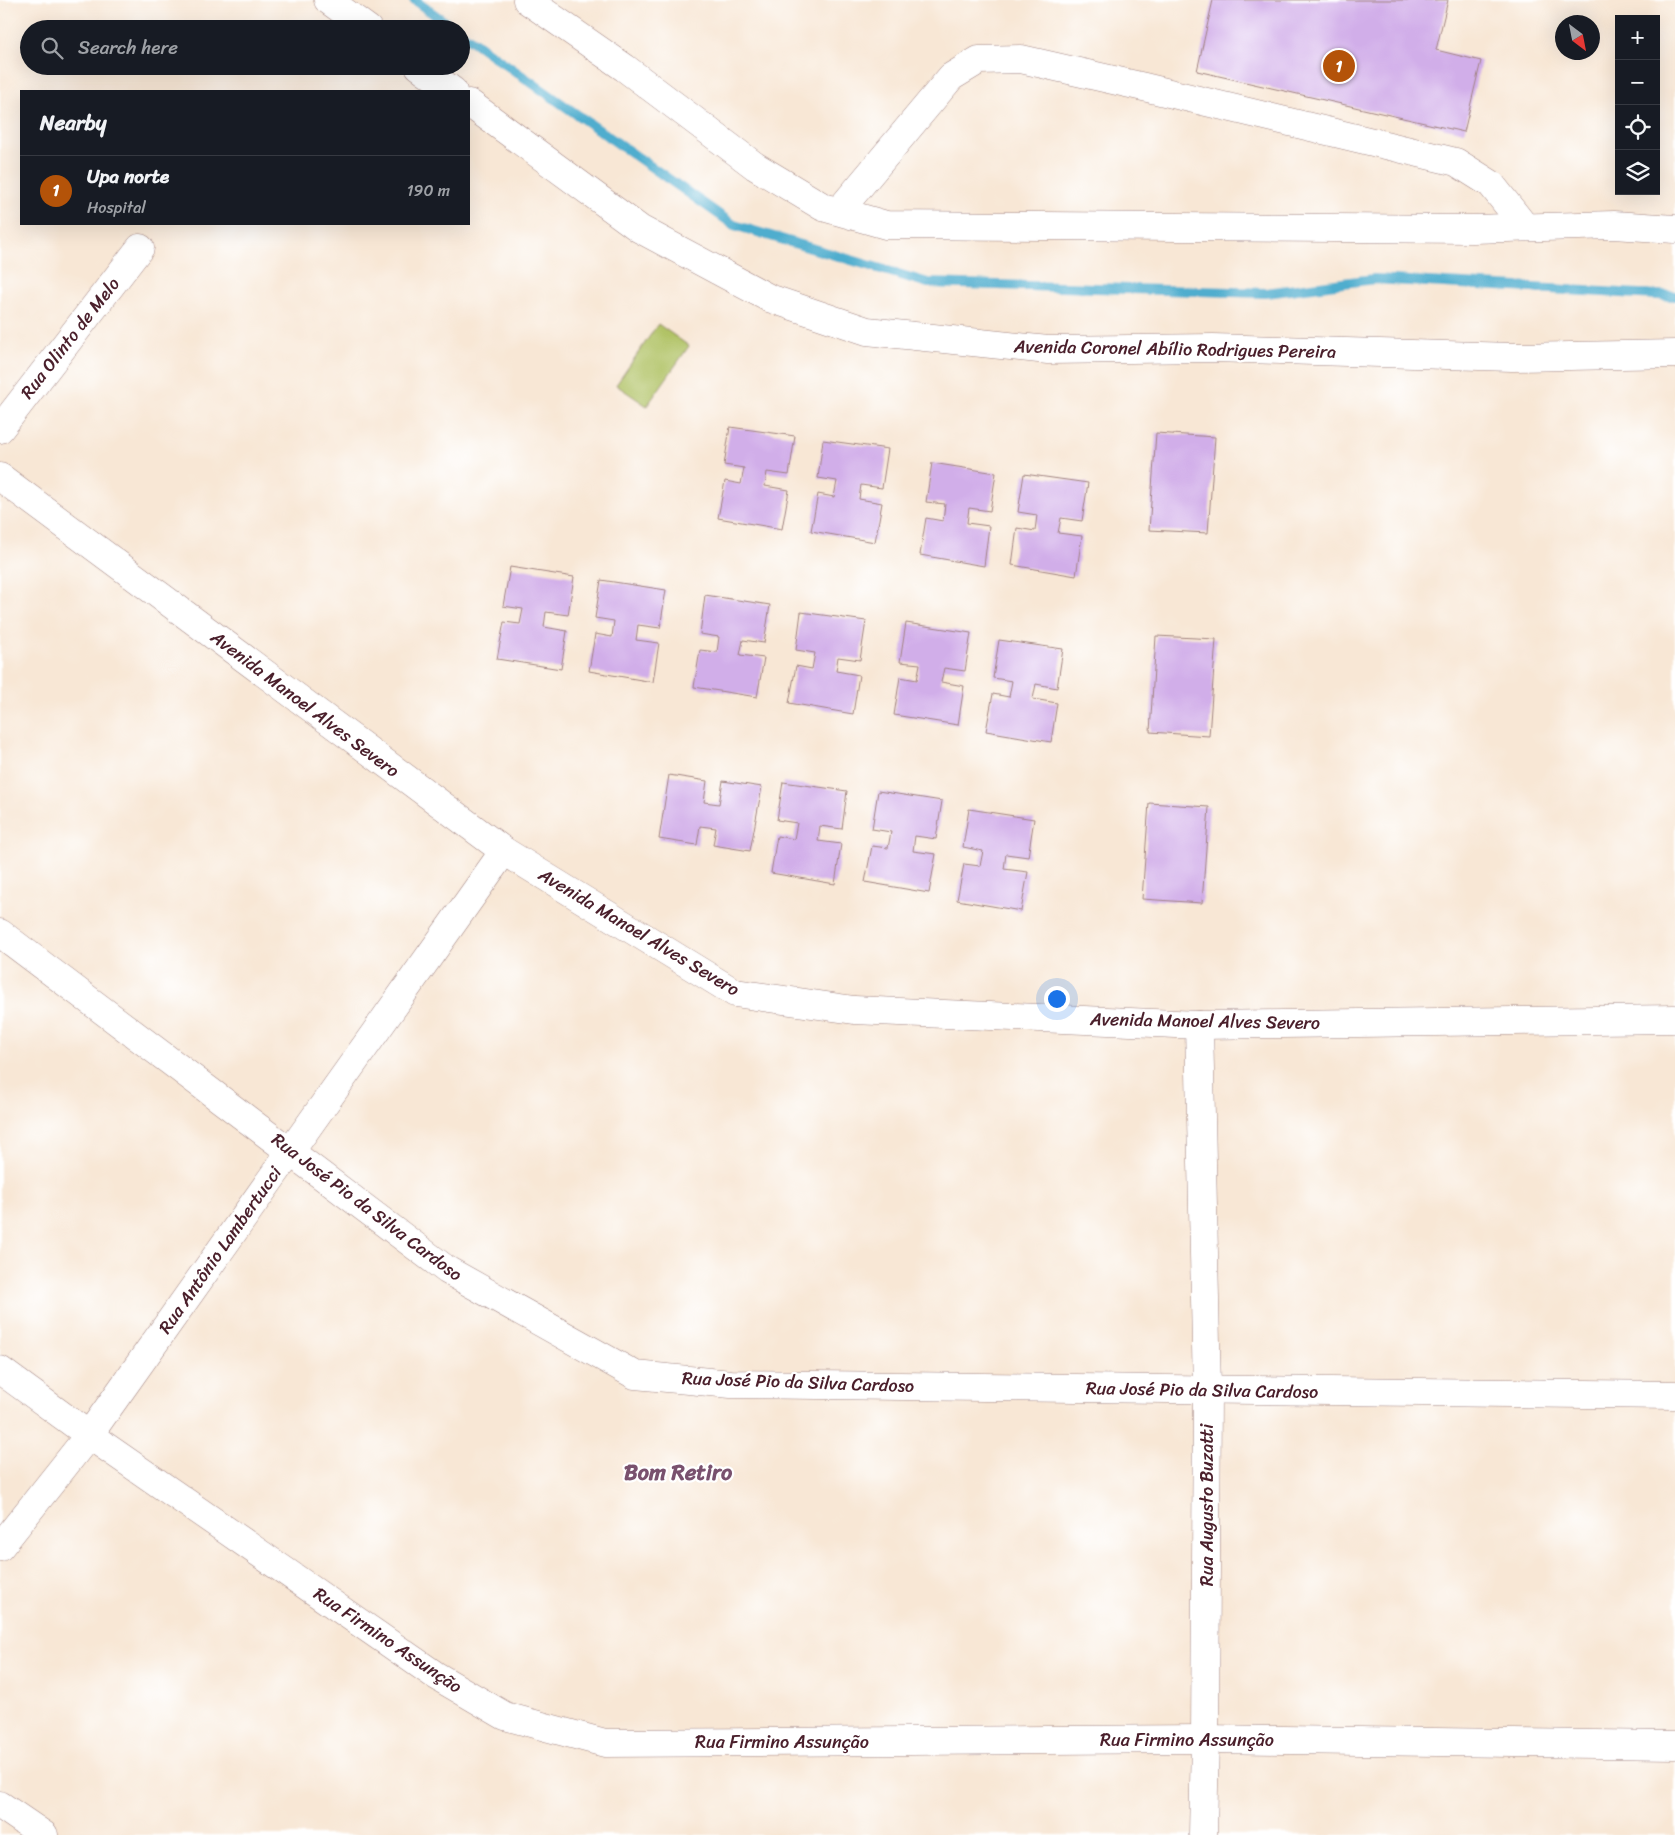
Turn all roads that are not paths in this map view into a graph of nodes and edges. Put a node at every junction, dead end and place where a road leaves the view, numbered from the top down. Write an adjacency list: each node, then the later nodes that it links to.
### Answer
1 (328, 0): 3 (street)
2 (527, 0): 7 (street)
3 (356, 20)
4 (431, 75): 5 (street)
5 (452, 90)
6 (470, 104): 11 (street, Avenida Coronel Abílio Rodrigues Pereira)
7 (839, 211): 8 (street); 8 (street)
8 (1526, 227): 9 (street)
9 (1675, 229)
10 (140, 248): 12 (street, Rua Olinto de Melo)
11 (1675, 354)
12 (0, 429)
13 (0, 477): 14 (street, Avenida Manoel Alves Severo)
14 (504, 851): 17 (street, Avenida Manoel Alves Severo); 18 (street, Rua Antônio Lambertucci)
15 (0, 933): 18 (street, Rua José Pio da Silva Cardoso)
16 (1675, 1019): 17 (street, Avenida Manoel Alves Severo)
17 (1199, 1025): 20 (street, Rua Augusto Buzatti)
18 (290, 1150): 20 (street, Rua José Pio da Silva Cardoso); 22 (street, Rua Antônio Lambertucci)
19 (0, 1370): 22 (street, Rua Firmino Assunção)
20 (1207, 1390): 21 (street, Rua José Pio da Silva Cardoso); 24 (street, Rua Augusto Buzatti)
21 (1675, 1395)
22 (89, 1435): 23 (street, Rua Antônio Lambertucci); 24 (street, Rua Firmino Assunção)
23 (0, 1547)
24 (1205, 1739): 25 (street, Rua Firmino Assunção); 28 (street, Rua Augusto Buzatti)
25 (1675, 1745)
26 (0, 1805): 27 (street)
27 (44, 1835)
28 (1203, 1835)

